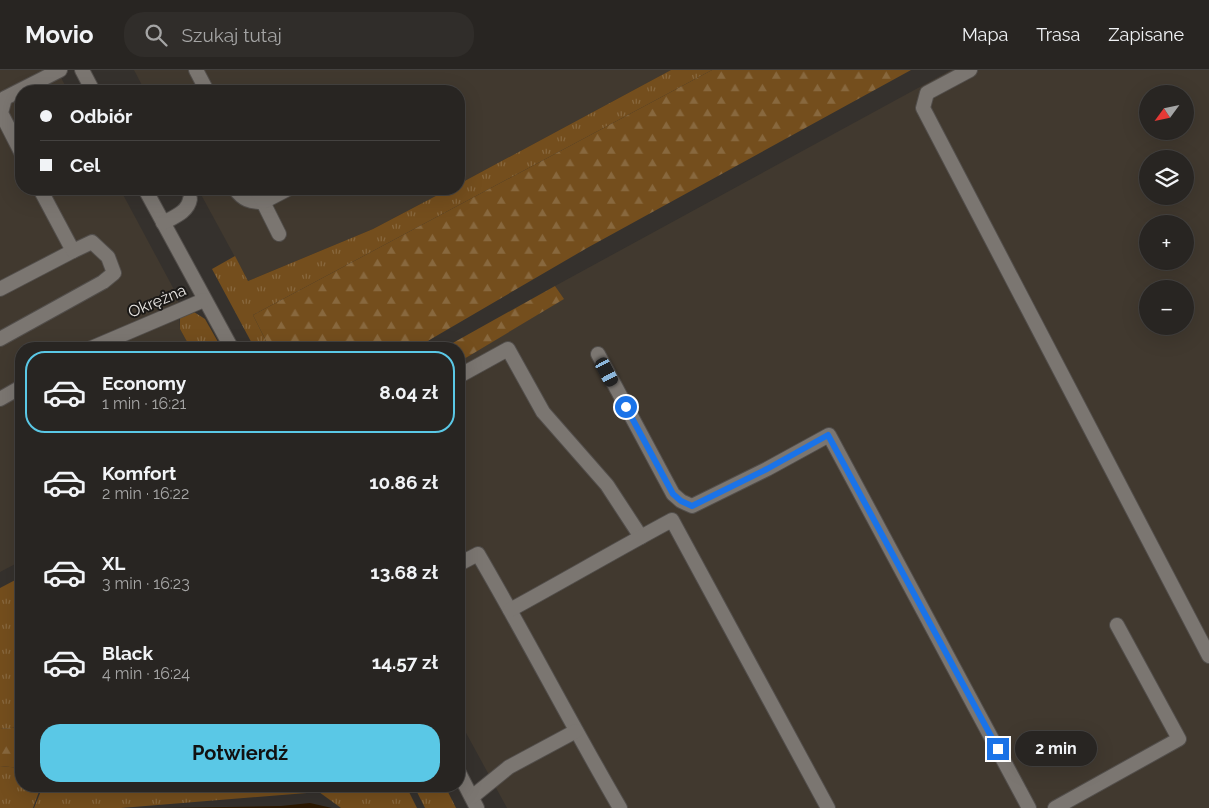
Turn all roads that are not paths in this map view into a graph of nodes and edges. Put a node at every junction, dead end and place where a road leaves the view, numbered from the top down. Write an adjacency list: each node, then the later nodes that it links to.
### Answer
1 (60, 70): 5 (street)
2 (82, 70): 6 (street)
3 (196, 70): 7 (street)
4 (970, 70): 33 (street)
5 (31, 85)
6 (90, 85)
7 (203, 85)
8 (15, 93): 9 (street)
9 (15, 140)
10 (43, 195): 19 (street)
11 (148, 195): 17 (street, Okrężna)
12 (240, 195): 16 (street)
13 (259, 195): 16 (street)
14 (276, 195): 16 (street)
15 (190, 199): 17 (street)
16 (262, 202): 18 (street)
17 (163, 224): 21 (street, Okrężna)
18 (279, 234)
19 (73, 252): 20 (street); 22 (street)
20 (0, 288)
21 (204, 300): 23 (street, Okrężna); 24 (street)
22 (0, 339)
23 (105, 342)
24 (228, 342)
25 (598, 354): 39 (street)
26 (465, 373): 29 (street)
27 (15, 391): 28 (street)
28 (0, 400)
29 (641, 537): 31 (street); 38 (street)
30 (465, 561): 31 (street)
31 (510, 610): 34 (street)
32 (1117, 625): 40 (street)
33 (1209, 656)
34 (576, 731): 36 (street); 37 (street)
35 (465, 785): 36 (street)
36 (474, 803)
37 (620, 808)
38 (828, 808)
39 (1029, 808)
40 (1055, 808)

